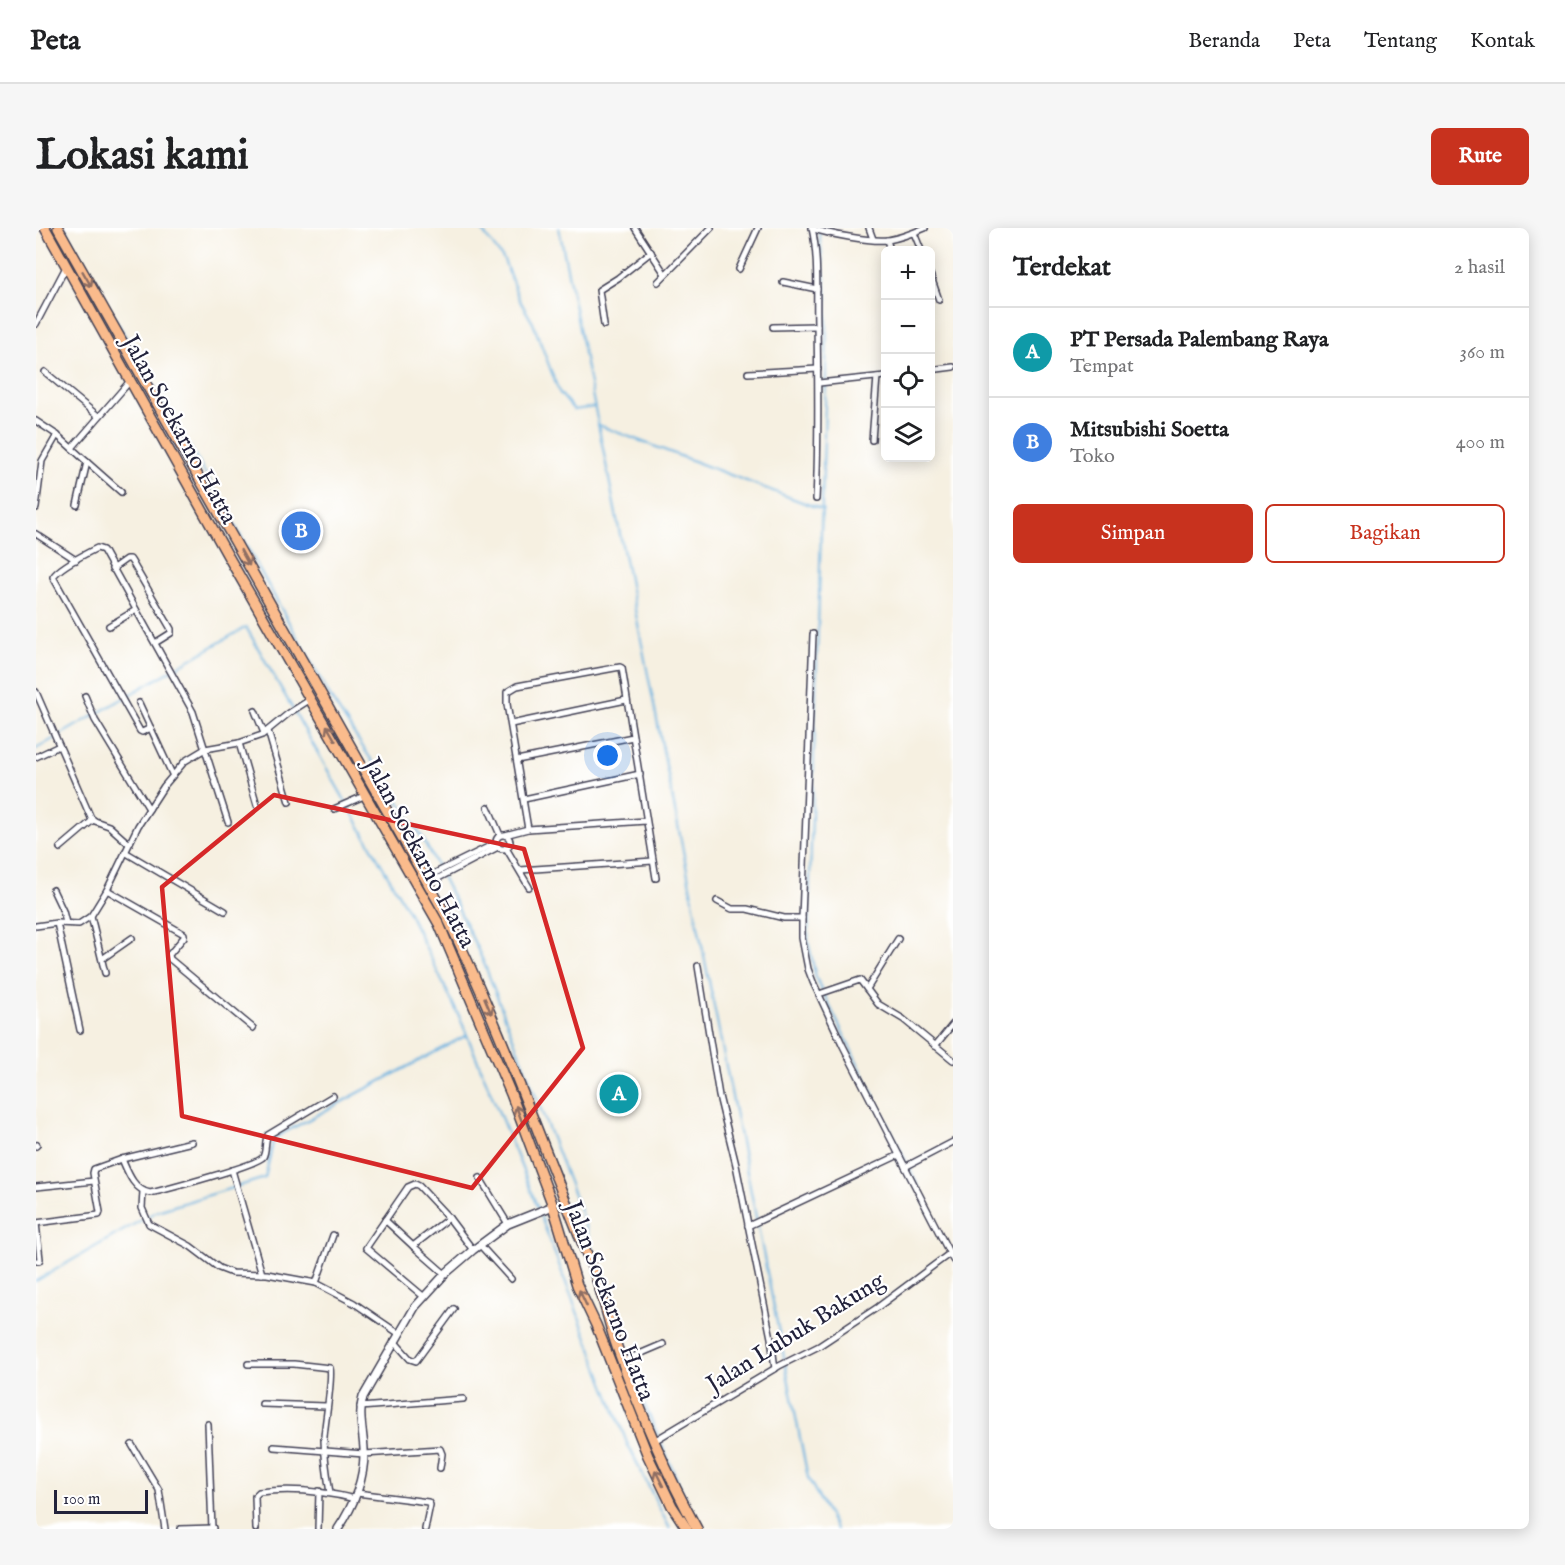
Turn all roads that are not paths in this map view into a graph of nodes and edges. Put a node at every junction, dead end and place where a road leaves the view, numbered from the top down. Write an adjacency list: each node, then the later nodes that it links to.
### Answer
1 (45, 228): 15 (highway, Jalan Soekarno Hatta)
2 (58, 228): 90 (highway, Jalan Soekarno Hatta, one-way to 90)
3 (635, 228): 14 (street)
4 (711, 228): 17 (street)
5 (758, 228): 16 (street)
6 (869, 228): 10 (street)
7 (925, 228): 9 (street)
8 (813, 229): 10 (street); 21 (street)
9 (914, 233): 11 (street); 13 (street)
10 (873, 239): 11 (street)
11 (887, 240): 12 (street)
12 (889, 246)
13 (919, 246)
14 (651, 252): 17 (street); 24 (street)
15 (66, 267): 23 (street); 34 (highway, Jalan Soekarno Hatta)
16 (739, 269)
17 (665, 274): 18 (street)
18 (658, 282)
19 (783, 282): 21 (street)
20 (935, 288): 22 (street)
21 (817, 289): 25 (street)
22 (939, 300)
23 (36, 324)
24 (604, 325)
25 (817, 326): 26 (street); 28 (street)
26 (773, 327)
27 (953, 367): 29 (street)
28 (818, 369): 31 (street); 35 (street)
29 (935, 369)
30 (45, 372): 36 (street)
31 (748, 373)
32 (881, 376): 33 (street)
33 (877, 377): 35 (street); 39 (street)
34 (130, 381): 36 (street); 56 (highway, Jalan Soekarno Hatta)
35 (822, 383): 44 (street)
36 (98, 416): 40 (street)
37 (36, 421): 38 (street)
38 (57, 435): 40 (street); 42 (street)
39 (872, 440)
40 (72, 448): 41 (street)
41 (87, 462): 43 (street); 45 (street)
42 (37, 490): 46 (street)
43 (121, 492)
44 (816, 499)
45 (77, 505)
46 (36, 508)
47 (36, 534): 48 (street)
48 (76, 560): 49 (street); 61 (street)
49 (112, 569): 50 (street); 53 (street)
50 (136, 610): 51 (street); 53 (street)
51 (109, 626)
52 (813, 634): 98 (street)
53 (155, 643): 66 (street)
54 (36, 692): 64 (street)
55 (85, 696): 76 (street)
56 (311, 699): 62 (street); 71 (highway, Jalan Soekarno Hatta, one-way to 56)
57 (626, 700): 60 (street); 60 (street); 63 (street)
58 (139, 703): 61 (street)
59 (255, 711): 62 (street)
60 (511, 724): 68 (street)
61 (151, 728): 69 (street)
62 (266, 732): 65 (street); 73 (street)
63 (633, 737): 68 (street); 70 (street)
64 (57, 741): 67 (street); 78 (street)
65 (239, 742): 66 (street); 74 (street)
66 (205, 749): 69 (street); 80 (street)
67 (36, 757)
68 (517, 760): 72 (street)
69 (172, 774): 76 (street)
70 (640, 774): 72 (street); 79 (street)
71 (366, 795): 77 (street); 108 (highway, Jalan Soekarno Hatta)
72 (524, 799): 81 (street)
73 (289, 802)
74 (257, 805)
75 (488, 807): 82 (street)
76 (149, 809): 83 (street)
77 (334, 809)
78 (93, 820): 83 (street); 85 (street)
79 (646, 820): 81 (street); 88 (street)
80 (228, 822)
81 (528, 829): 82 (street)
82 (502, 835): 84 (street); 86 (street)
83 (128, 843): 87 (street)
84 (497, 845): 86 (street); 90 (street)
85 (60, 848)
86 (506, 848): 89 (street)
87 (125, 852): 94 (street); 96 (street)
88 (653, 861): 89 (street); 91 (street)
89 (520, 870): 92 (street)
90 (430, 878): 107 (highway, Jalan Soekarno Hatta)
91 (656, 878)
92 (529, 887)
93 (53, 890): 100 (street)
94 (107, 890): 97 (street); 112 (street)
95 (717, 901): 98 (street)
96 (225, 911)
97 (91, 916): 100 (street); 104 (street)
98 (802, 918): 110 (street)
99 (57, 923): 100 (street); 101 (street); 113 (street)
100 (66, 923)
101 (36, 926)
102 (132, 938): 104 (street)
103 (898, 939): 109 (street)
104 (102, 959): 106 (street)
105 (698, 966): 132 (street)
106 (105, 973)
107 (475, 977): 108 (highway); 148 (highway, Jalan Soekarno Hatta, one-way to 148)
108 (465, 982): 127 (highway, Jalan Soekarno Hatta, one-way to 108)
109 (867, 989): 110 (street); 114 (street)
110 (820, 994): 119 (street)
111 (953, 1024): 114 (street)
112 (253, 1028)
113 (80, 1030)
114 (935, 1046): 115 (street)
115 (953, 1060)
116 (333, 1096): 122 (street)
117 (192, 1142): 120 (street)
118 (953, 1142): 121 (street)
119 (899, 1155): 121 (street); 132 (street)
120 (122, 1159): 124 (street); 126 (street)
121 (906, 1166): 136 (street)
122 (232, 1170): 126 (street); 139 (street)
123 (480, 1178): 131 (street)
124 (94, 1181): 125 (street); 130 (street)
125 (36, 1187)
126 (143, 1191): 139 (street)
127 (549, 1208): 131 (street); 172 (highway, Jalan Soekarno Hatta, one-way to 127)
128 (449, 1218): 129 (street); 134 (street); 135 (street)
129 (385, 1220): 134 (street); 143 (street)
130 (36, 1223): 138 (street)
131 (508, 1224): 135 (street)
132 (750, 1225): 150 (street)
133 (333, 1235): 142 (street)
134 (413, 1246): 140 (street)
135 (477, 1247): 140 (street); 141 (street)
136 (951, 1252): 137 (street); 150 (street, Jalan Lubuk Bakung)
137 (953, 1260)
138 (36, 1261)
139 (262, 1274): 142 (street)
140 (445, 1274): 143 (street)
141 (511, 1279)
142 (316, 1283): 145 (street)
143 (423, 1296): 145 (street)
144 (454, 1309): 146 (street)
145 (398, 1333): 146 (street)
146 (393, 1341): 154 (street)
147 (663, 1344): 148 (street)
148 (623, 1361): 156 (highway, Jalan Soekarno Hatta)
149 (248, 1364): 153 (street)
150 (777, 1367): 156 (street, Jalan Lubuk Bakung)
151 (463, 1399): 154 (street)
152 (262, 1404): 153 (street)
153 (326, 1406): 159 (street)
154 (360, 1407): 160 (street)
155 (208, 1424): 165 (street)
156 (658, 1439): 173 (highway, Jalan Soekarno Hatta)
157 (132, 1445): 166 (street)
158 (274, 1447): 159 (street)
159 (325, 1451): 160 (street); 163 (street)
160 (364, 1454): 161 (street); 164 (street)
161 (440, 1468)
162 (319, 1491): 163 (street); 168 (street); 169 (street)
163 (330, 1493): 164 (street)
164 (356, 1496): 170 (street); 171 (street)
165 (213, 1528): 167 (street)
166 (165, 1529)
167 (180, 1529)
168 (256, 1529)
169 (318, 1529)
170 (338, 1529)
171 (425, 1529)
172 (687, 1529)
173 (697, 1529)

